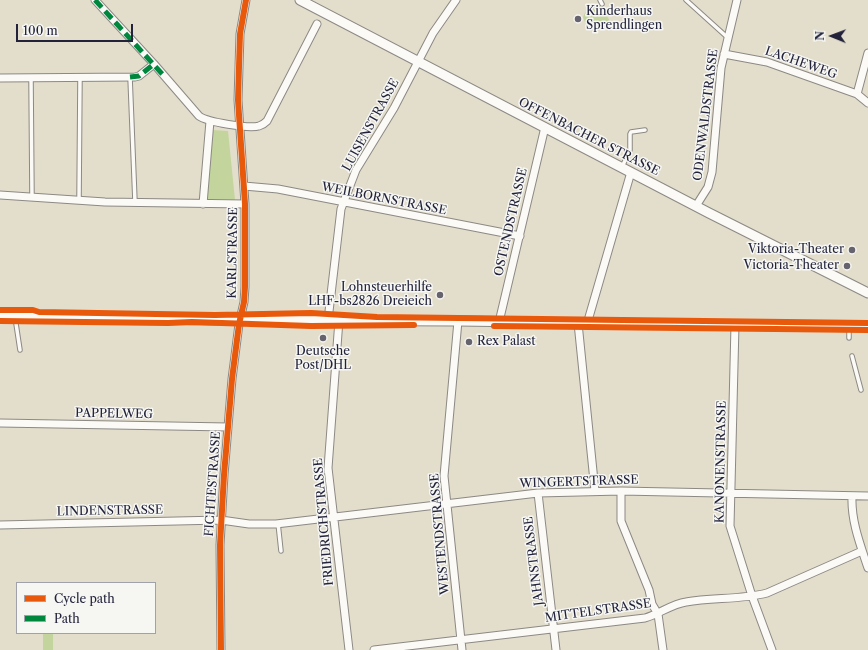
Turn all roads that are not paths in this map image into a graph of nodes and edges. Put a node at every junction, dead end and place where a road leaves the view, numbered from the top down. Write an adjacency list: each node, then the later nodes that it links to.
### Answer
1 (95, 0): 14 (street)
2 (241, 0): 8 (street)
3 (246, 0): 8 (street)
4 (456, 0): 13 (street, LUISENSTRASSE)
5 (686, 0): 10 (lane)
6 (737, 0): 10 (street, ODENWALDSTRASSE)
7 (302, 1): 13 (street, OFFENBACHER STRASSE)
8 (241, 22): 22 (street)
9 (317, 24): 22 (street)
10 (728, 37): 12 (street, ODENWALDSTRASSE)
11 (868, 53): 19 (street)
12 (724, 54): 19 (street, LACHEWEG); 35 (street, ODENWALDSTRASSE)
13 (418, 62): 23 (street, OFFENBACHER STRASSE); 31 (street, LUISENSTRASSE)
14 (154, 64): 17 (street); 21 (street)
15 (31, 77): 16 (street); 18 (street); 29 (lane)
16 (80, 77): 17 (street); 30 (lane)
17 (130, 77): 32 (lane)
18 (0, 78)
19 (857, 94): 20 (street, LACHEWEG)
20 (868, 103)
21 (210, 121): 22 (street); 33 (street)
22 (239, 126): 27 (street, KARLSTRASSE)
23 (545, 128): 25 (street, OFFENBACHER STRASSE); 36 (street, OSTENDSTRASSE)
24 (645, 130): 25 (lane)
25 (622, 167): 26 (street, OFFENBACHER STRASSE)
26 (631, 172): 35 (street, OFFENBACHER STRASSE); 45 (street)
27 (244, 186): 31 (street, WEILBORNSTRASSE); 34 (street, KARLSTRASSE)
28 (0, 195): 29 (street)
29 (32, 197): 30 (street)
30 (79, 201): 32 (street)
31 (344, 202): 36 (street, WEILBORNSTRASSE); 41 (street, LUISENSTRASSE)
32 (135, 203): 33 (street)
33 (203, 204): 34 (street)
34 (245, 204): 40 (street, KARLSTRASSE)
35 (696, 206): 37 (street, OFFENBACHER STRASSE)
36 (520, 236): 44 (street, OSTENDSTRASSE)
37 (868, 293)
38 (0, 316): 39 (street)
39 (15, 316): 40 (street); 50 (lane)
40 (240, 320): 41 (street); 54 (street, FICHTESTRASSE)
41 (328, 320): 42 (street)
42 (339, 320): 43 (street); 62 (street, FRIEDRICHSTRASSE)
43 (458, 321): 44 (street); 61 (street, WESTENDSTRASSE)
44 (499, 322): 45 (street)
45 (582, 324): 46 (street); 55 (street)
46 (734, 325): 47 (street); 58 (street, KANONENSTRASSE)
47 (849, 326): 48 (street); 49 (lane)
48 (868, 327)
49 (849, 338)
50 (20, 350)
51 (852, 356): 52 (lane)
52 (861, 390)
53 (0, 423): 54 (street, PAPPELWEG)
54 (228, 427): 63 (street, FICHTESTRASSE)
55 (595, 491): 56 (street, WINGERTSTRASSE); 57 (street, WINGERTSTRASSE)
56 (621, 491): 58 (street, WINGERTSTRASSE); 70 (street)
57 (538, 493): 61 (street, WINGERTSTRASSE); 71 (street, JAHNSTRASSE)
58 (731, 493): 59 (street, WINGERTSTRASSE); 69 (street, KANONENSTRASSE)
59 (852, 496): 60 (street, WINGERTSTRASSE); 67 (street)
60 (868, 496)
61 (447, 504): 62 (street, WINGERTSTRASSE); 72 (street, WESTENDSTRASSE)
62 (332, 517): 65 (street, WINGERTSTRASSE); 74 (street, FRIEDRICHSTRASSE)
63 (221, 520): 64 (street, LINDENSTRASSE); 65 (street, WINGERTSTRASSE); 73 (street, FICHTESTRASSE)
64 (0, 524)
65 (278, 524): 66 (lane)
66 (281, 551)
67 (862, 551): 68 (street); 69 (street, MITTELSTRASSE)
68 (868, 568)
69 (752, 596): 70 (street, MITTELSTRASSE); 79 (street, KANONENSTRASSE)
70 (658, 614): 71 (street, MITTELSTRASSE); 78 (street)
71 (553, 629): 72 (street, MITTELSTRASSE); 77 (street, JAHNSTRASSE)
72 (460, 640): 75 (street, MITTELSTRASSE); 76 (street, WESTENDSTRASSE)
73 (221, 650)
74 (349, 650)
75 (374, 650)
76 (462, 650)
77 (556, 650)
78 (663, 650)
79 (772, 650)

